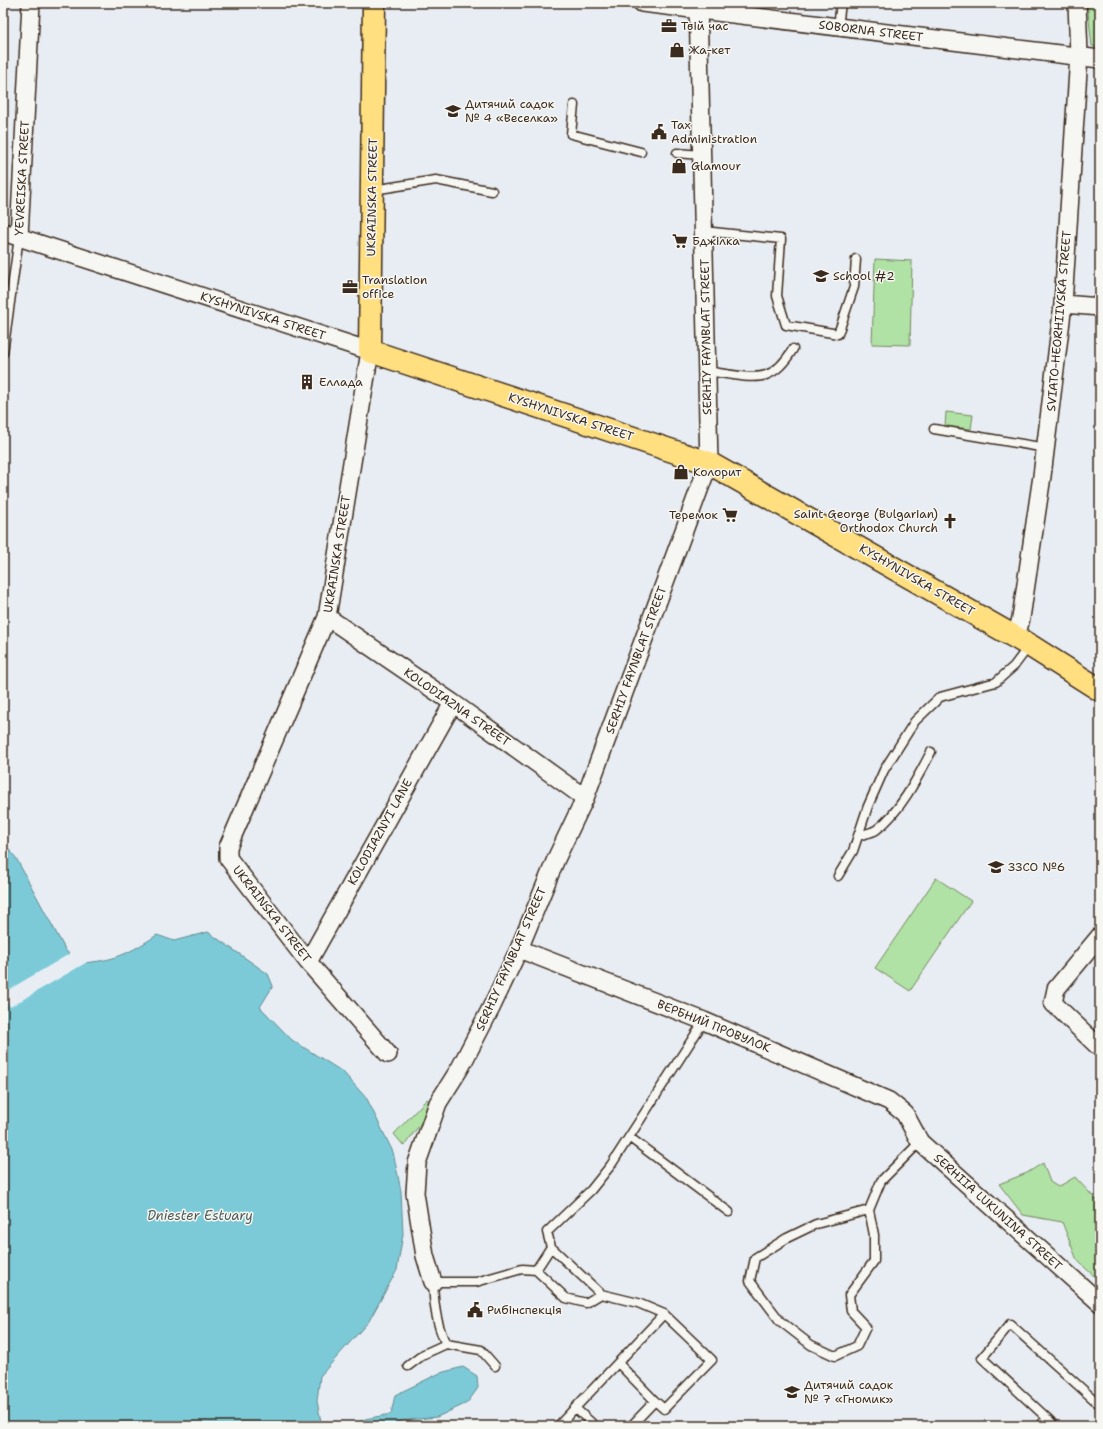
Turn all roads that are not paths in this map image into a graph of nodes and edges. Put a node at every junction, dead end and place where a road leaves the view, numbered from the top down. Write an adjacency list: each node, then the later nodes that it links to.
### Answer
1 (31, 3): 18 (street, YEVREISKA STREET)
2 (374, 3): 14 (main road, UKRAINSKA STREET)
3 (642, 3): 6 (street, SOBORNA STREET)
4 (841, 3): 7 (lane)
5 (1077, 3): 8 (street, SVIATO-HEORHIIVSKA STREET)
6 (698, 7): 7 (street, SOBORNA STREET); 13 (street, SERHIY FAYNBLAT STREET)
7 (838, 27): 8 (street, SOBORNA STREET)
8 (1079, 55): 9 (street, SOBORNA STREET); 20 (street, SVIATO-HEORHIIVSKA STREET)
9 (1100, 59)
10 (574, 105): 11 (lane)
11 (641, 152)
12 (677, 153): 13 (lane)
13 (701, 156): 17 (street, SERHIY FAYNBLAT STREET)
14 (372, 190): 15 (lane); 23 (main road, UKRAINSKA STREET)
15 (492, 191)
16 (3, 232): 18 (street, KYSHYNIVSKA STREET)
17 (703, 232): 19 (lane); 25 (street, SERHIY FAYNBLAT STREET)
18 (20, 237): 23 (street, KYSHYNIVSKA STREET); 24 (lane, YEVREISKA STREET)
19 (856, 259)
20 (1063, 304): 21 (street); 27 (street, SVIATO-HEORHIIVSKA STREET)
21 (1100, 307)
22 (793, 349): 25 (lane)
23 (370, 351): 28 (main road, KYSHYNIVSKA STREET); 29 (street, UKRAINSKA STREET)
24 (3, 353)
25 (706, 371): 28 (street, SERHIY FAYNBLAT STREET)
26 (934, 430): 27 (lane)
27 (1046, 448): 30 (street, SVIATO-HEORHIIVSKA STREET)
28 (709, 463): 30 (main road, KYSHYNIVSKA STREET); 34 (street, SERHIY FAYNBLAT STREET)
29 (327, 617): 32 (street, KOLODIAZNA STREET); 39 (street, UKRAINSKA STREET)
30 (1023, 641): 31 (main road, KYSHYNIVSKA STREET); 35 (lane)
31 (1100, 690)
32 (453, 703): 34 (street, KOLODIAZNA STREET); 39 (street, KOLODIAZNYI LANE)
33 (931, 752): 35 (lane)
34 (585, 798): 38 (street, SERHIY FAYNBLAT STREET)
35 (858, 836): 36 (lane)
36 (838, 876)
37 (1100, 936): 41 (street)
38 (519, 949): 40 (street, ВЕРБНИЙ ПРОВУЛОК); 50 (street, SERHIY FAYNBLAT STREET)
39 (308, 962): 42 (street, UKRAINSKA STREET)
40 (704, 1021): 43 (street, ВЕРБНИЙ ПРОВУЛОК); 44 (lane)
41 (1100, 1048)
42 (388, 1054)
43 (905, 1114): 45 (street, SERHIIA LUKUNINA STREET)
44 (629, 1136): 47 (lane); 48 (lane)
45 (920, 1142): 46 (lane); 52 (street, SERHIIA LUKUNINA STREET)
46 (869, 1210): 46 (lane)
47 (729, 1212)
48 (551, 1246): 49 (lane); 51 (lane)
49 (536, 1270): 50 (lane); 51 (lane)
50 (433, 1282): 54 (lane)
51 (601, 1294): 53 (lane)
52 (1100, 1303)
53 (664, 1314): 55 (lane); 58 (lane)
54 (446, 1344): 56 (lane); 57 (lane)
55 (618, 1363): 58 (lane); 60 (lane)
56 (408, 1366)
57 (495, 1366)
58 (655, 1400): 64 (lane)
59 (1100, 1405): 61 (lane)
60 (575, 1408): 62 (lane); 63 (lane)
61 (1047, 1418): 65 (lane); 66 (lane)
62 (558, 1426)
63 (595, 1426)
64 (631, 1426)
65 (1040, 1426)
66 (1055, 1426)

